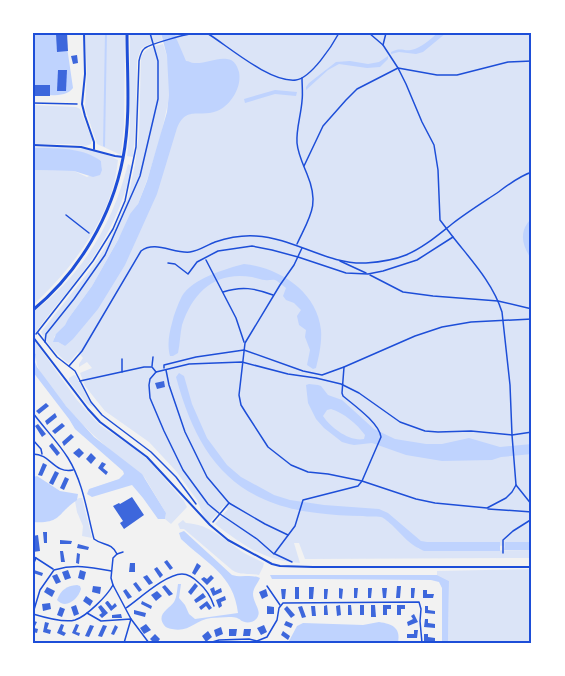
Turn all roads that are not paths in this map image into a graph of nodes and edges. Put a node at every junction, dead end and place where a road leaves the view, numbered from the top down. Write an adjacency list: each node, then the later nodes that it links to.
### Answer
1 (84, 33): 4 (street)
2 (127, 33): 5 (street)
3 (33, 145): 4 (street)
4 (94, 149): 5 (street)
5 (123, 157): 6 (street)
6 (33, 310)
7 (33, 337): 17 (street)
8 (33, 413): 12 (lane)
9 (33, 440): 11 (lane)
10 (33, 454): 11 (lane)
11 (42, 455): 12 (lane)
12 (74, 470): 14 (lane)
13 (123, 552): 14 (lane)
14 (117, 554): 19 (lane)
15 (34, 557): 16 (lane); 18 (lane)
16 (33, 565)
17 (532, 567)
18 (54, 570): 19 (lane); 25 (lane)
19 (111, 571): 20 (lane)
20 (112, 585): 24 (lane); 26 (lane)
21 (267, 586): 23 (lane)
22 (214, 606): 24 (lane)
23 (280, 606): 28 (lane); 32 (lane)
24 (126, 608): 27 (lane)
25 (33, 613): 26 (lane)
26 (86, 613): 27 (lane)
27 (132, 619): 29 (lane); 30 (lane)
28 (257, 642): 31 (lane)
29 (124, 643)
30 (150, 643)
31 (209, 643)
32 (422, 643)

